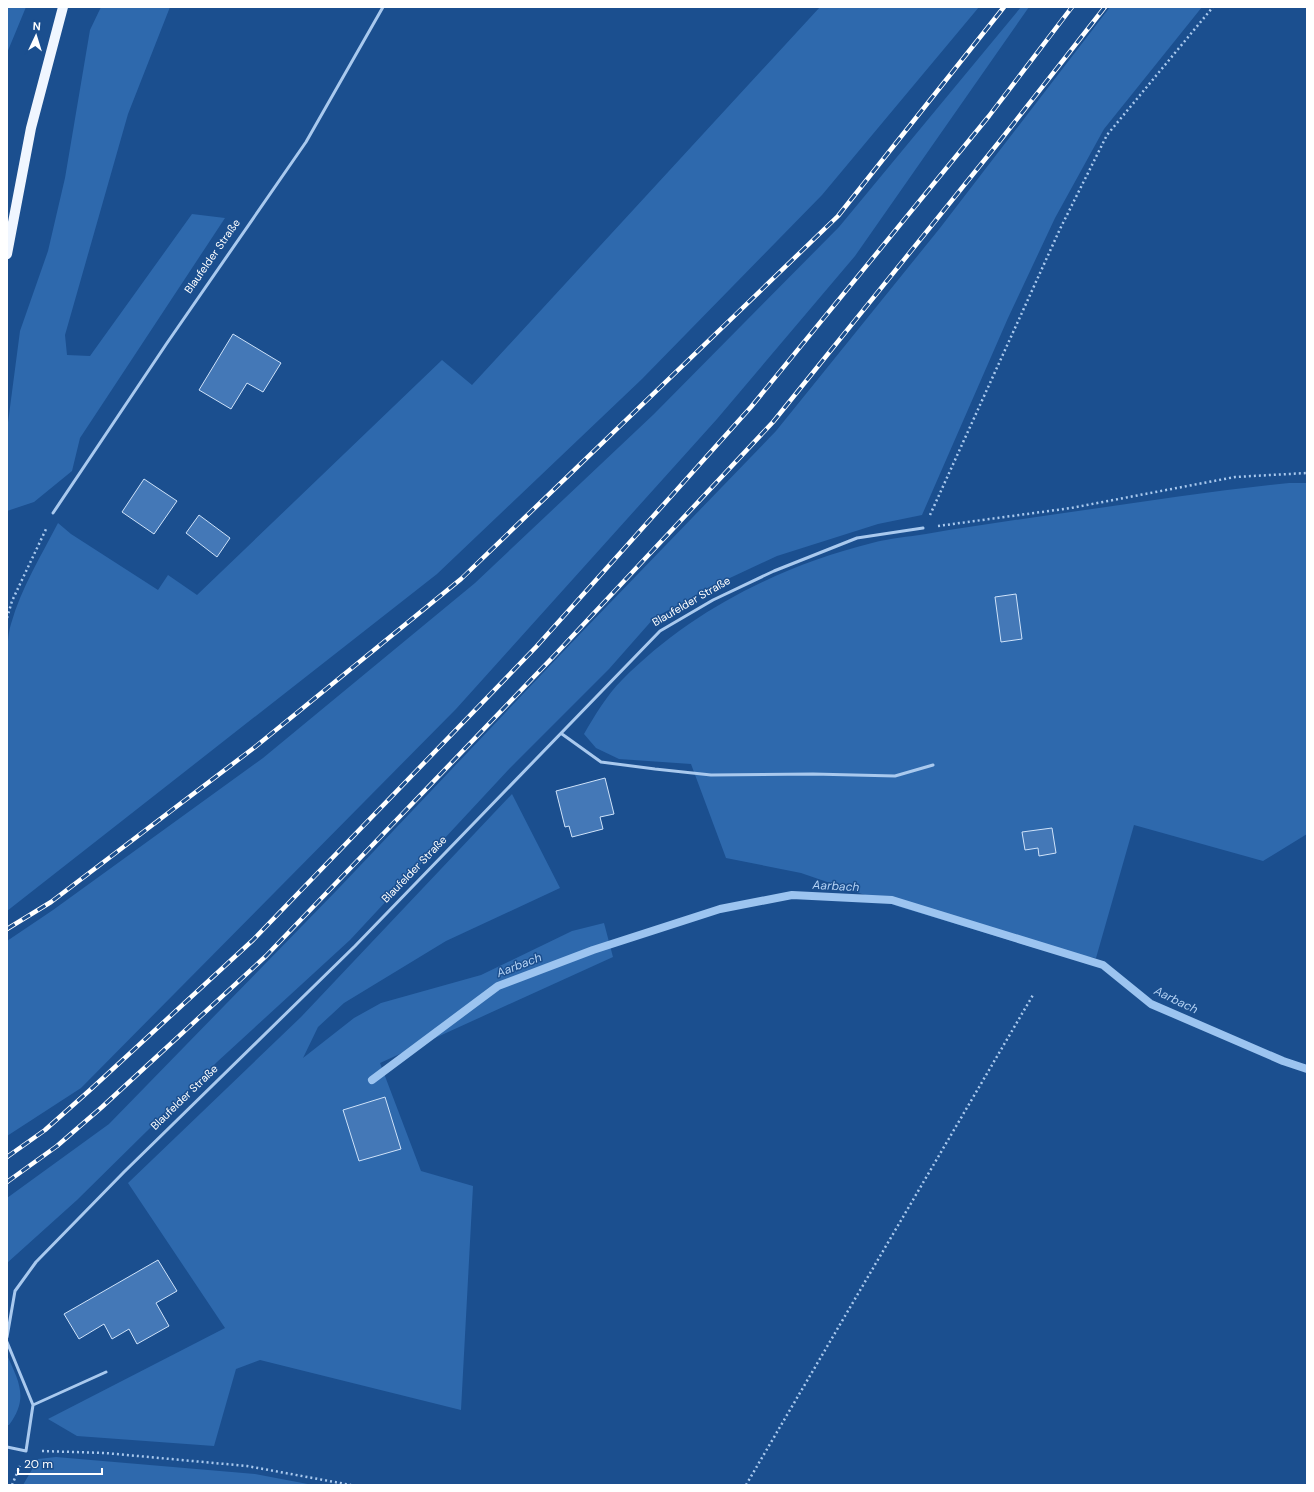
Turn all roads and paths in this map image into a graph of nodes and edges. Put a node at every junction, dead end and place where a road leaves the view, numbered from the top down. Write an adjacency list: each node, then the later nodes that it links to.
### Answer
1 (63, 7): 4 (main road)
2 (383, 7): 6 (lane, Blaufelder Straße)
3 (1213, 7): 7 (path)
4 (7, 254)
5 (1307, 473): 7 (path)
6 (53, 513): 8 (path)
7 (924, 528): 9 (lane, Blaufelder Straße)
8 (7, 618)
9 (562, 734): 10 (lane); 12 (lane, Blaufelder Straße)
10 (933, 765)
11 (1033, 995): 19 (path)
12 (7, 1337)
13 (7, 1342): 15 (lane)
14 (106, 1372): 15 (lane)
15 (33, 1405): 17 (lane)
16 (7, 1447): 17 (lane)
17 (26, 1451): 18 (path)
18 (351, 1485)
19 (746, 1485)

